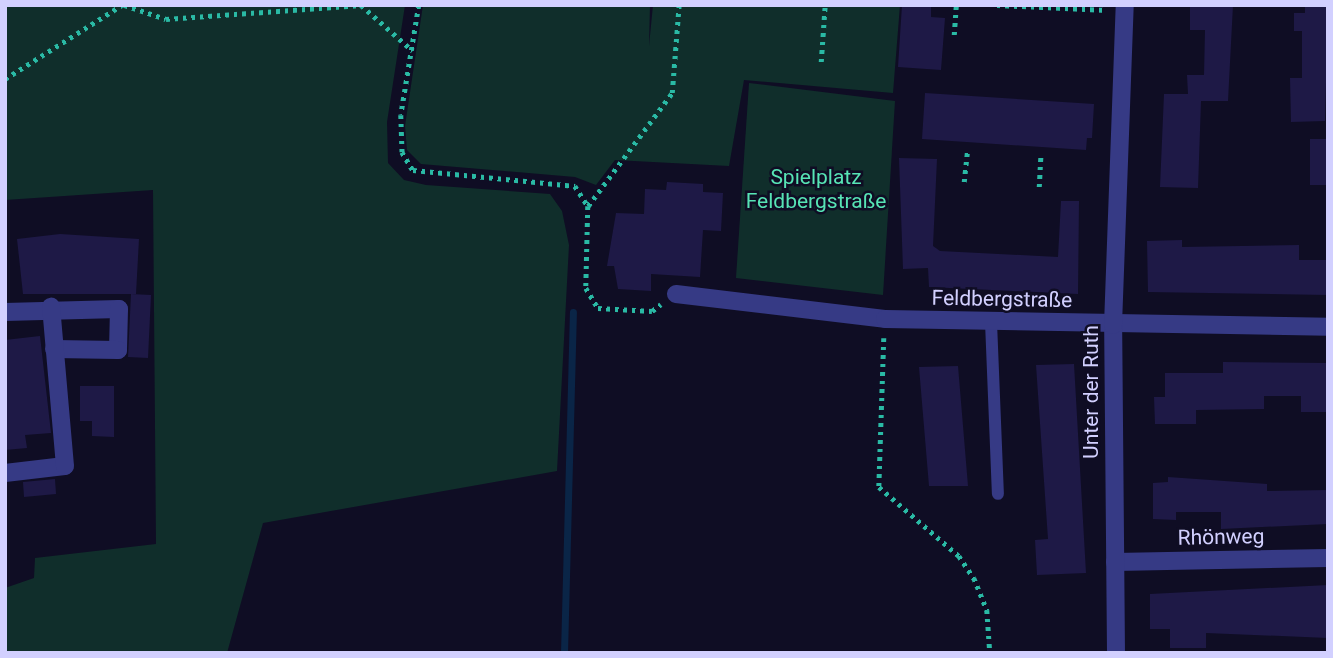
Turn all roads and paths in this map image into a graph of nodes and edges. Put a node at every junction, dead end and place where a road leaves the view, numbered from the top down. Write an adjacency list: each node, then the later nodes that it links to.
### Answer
1 (123, 5): 9 (path); 11 (path)
2 (419, 5): 9 (path)
3 (679, 5): 16 (path)
4 (825, 5): 10 (path)
5 (956, 5): 8 (path)
6 (997, 5): 7 (path)
7 (1125, 8): 22 (street, Unter der Ruth)
8 (954, 35)
9 (413, 51): 16 (path)
10 (821, 62)
11 (5, 79)
12 (967, 152): 14 (path)
13 (1041, 153): 15 (path)
14 (964, 182)
15 (1039, 187)
16 (589, 206): 17 (path)
17 (676, 294): 20 (street, Feldbergstraße)
18 (51, 307): 19 (street); 24 (street); 24 (street)
19 (5, 312)
20 (885, 319): 21 (street, Feldbergstraße); 29 (path)
21 (991, 322): 22 (street, Feldbergstraße); 26 (lane)
22 (1113, 325): 23 (street, Feldbergstraße); 28 (street, Unter der Ruth)
23 (1328, 327)
24 (54, 348): 25 (street)
25 (5, 473)
26 (998, 494)
27 (1328, 558): 28 (street, Rhönweg)
28 (1115, 562): 30 (street, Unter der Ruth)
29 (990, 653)
30 (1116, 653)

